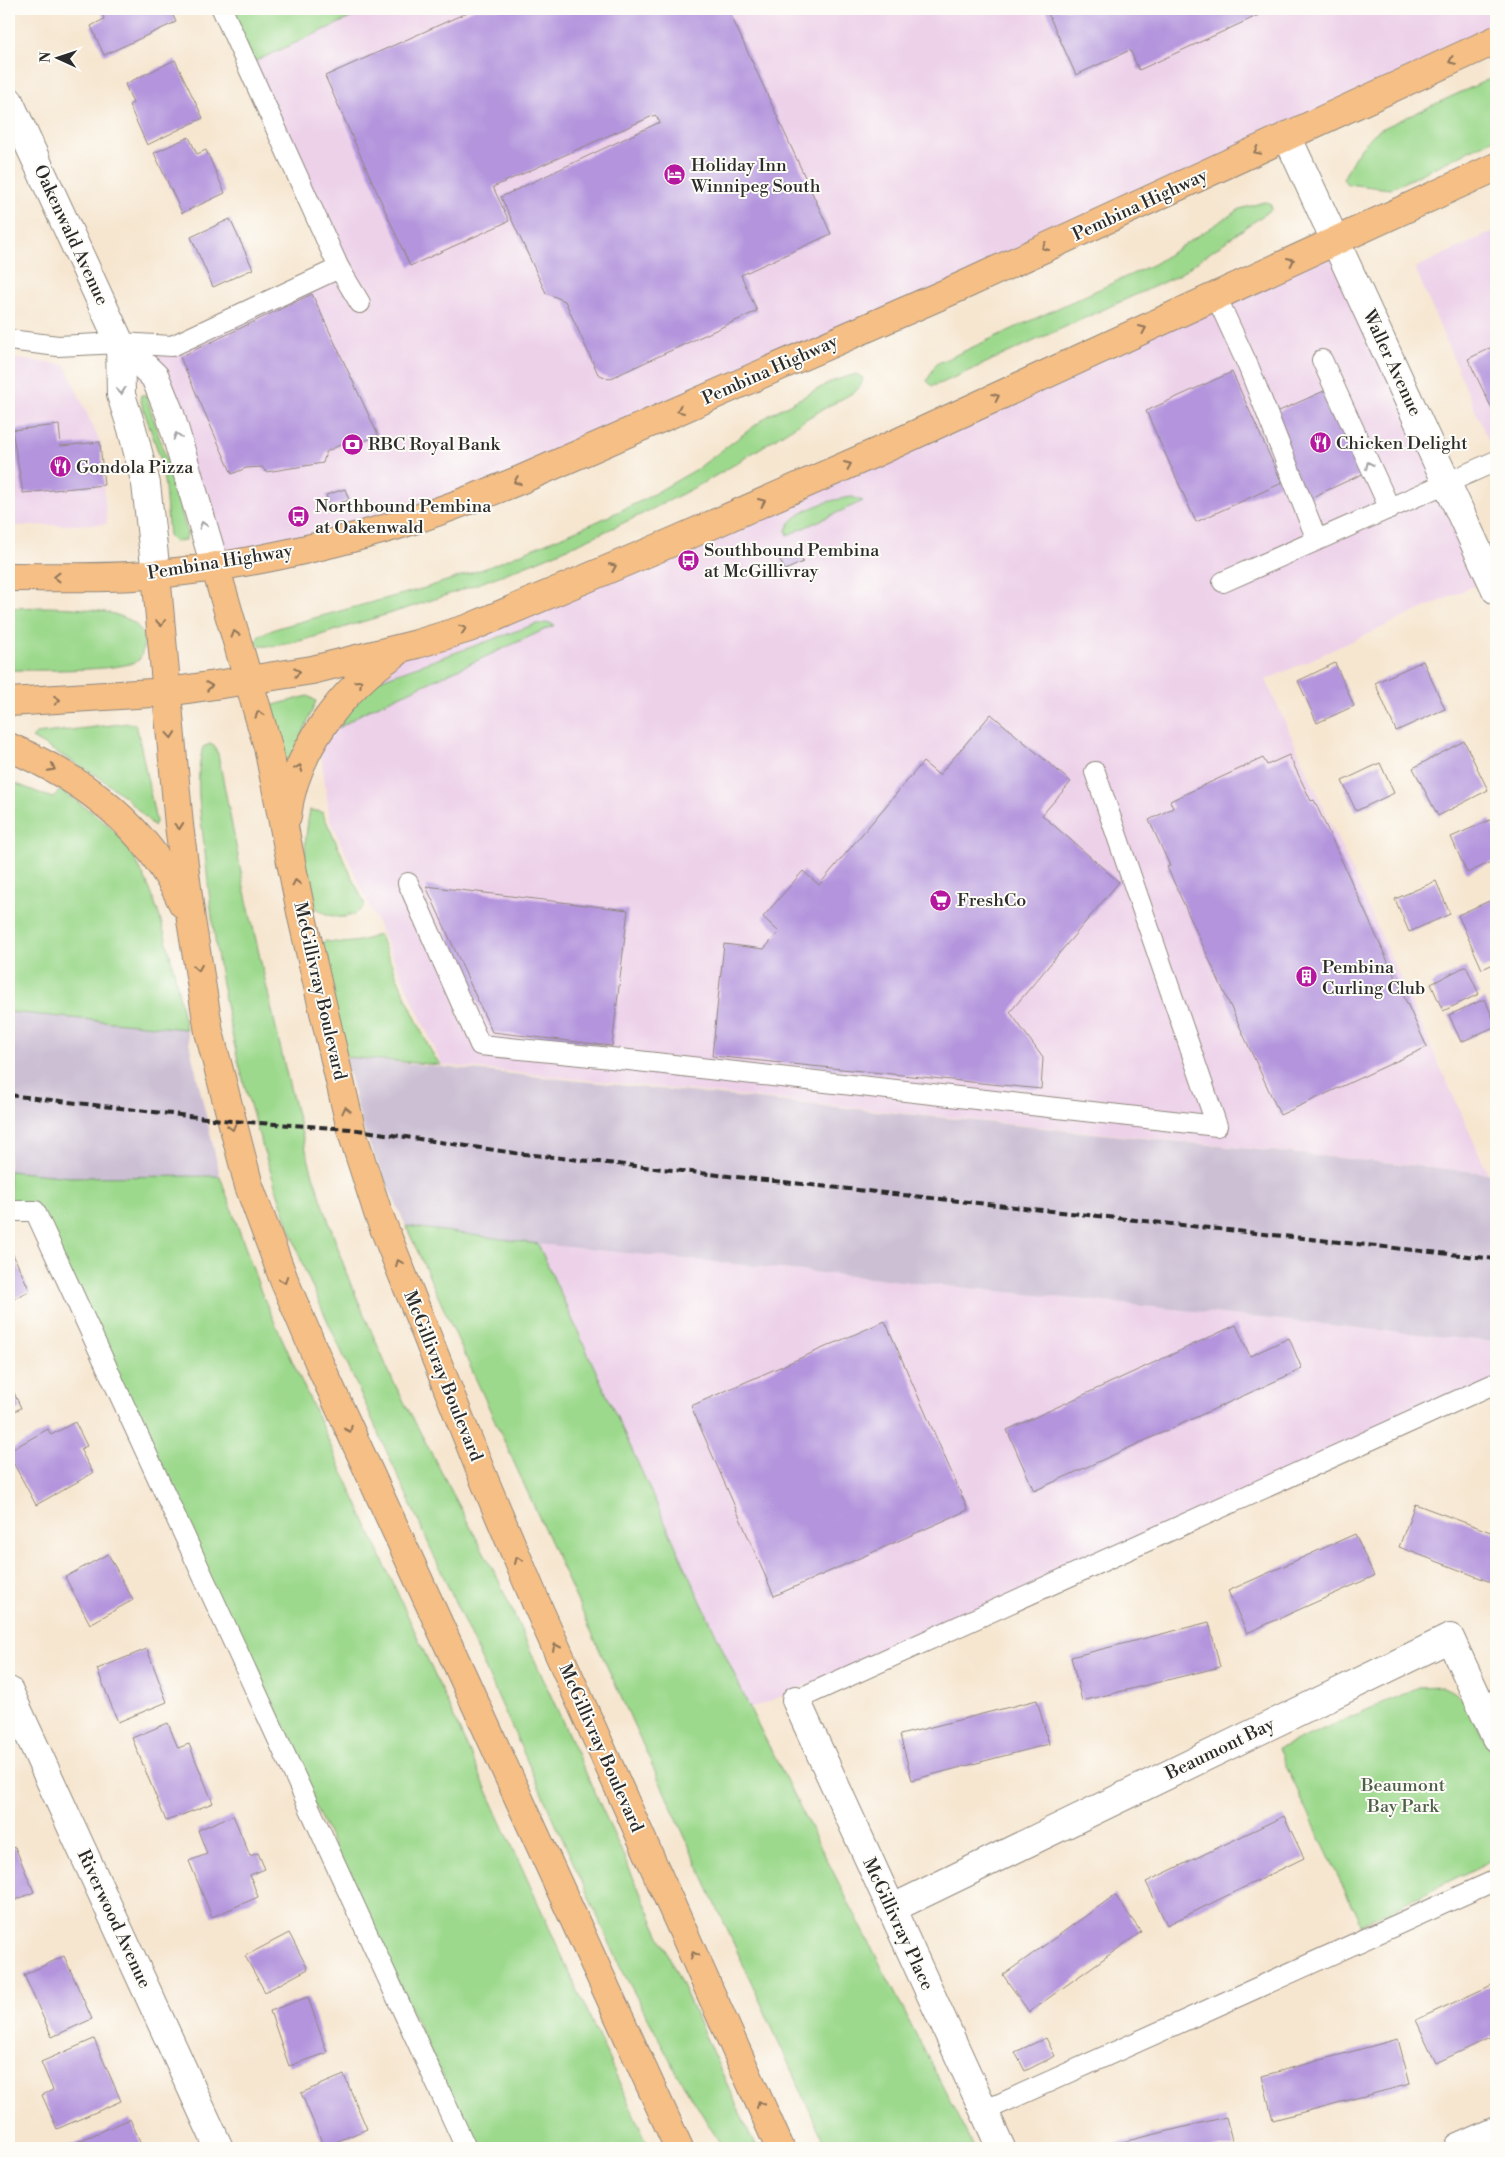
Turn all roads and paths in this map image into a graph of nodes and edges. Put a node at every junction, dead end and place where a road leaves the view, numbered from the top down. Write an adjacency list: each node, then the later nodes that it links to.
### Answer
1 (222, 9): 7 (lane)
2 (1496, 40): 4 (main road, Pembina Highway, one-way to 4)
3 (9, 101): 11 (street, Oakenwald Avenue)
4 (1287, 136): 6 (street, Waller Avenue); 17 (main road, Pembina Highway, one-way to 17)
5 (1496, 167): 6 (main road)
6 (1336, 241): 8 (main road, one-way to 6); 14 (street, Waller Avenue)
7 (339, 268): 9 (lane); 11 (lane)
8 (1216, 296): 16 (lane); 22 (main road, one-way to 8)
9 (360, 303)
10 (9, 340): 11 (lane)
11 (120, 343): 17 (street, Oakenwald Avenue, one-way to 11); 18 (street, Oakenwald Avenue, one-way to 18)
12 (1322, 360): 15 (lane, one-way to 12)
13 (1496, 461): 14 (lane)
14 (1448, 484): 15 (lane); 21 (street, Waller Avenue)
15 (1390, 509): 16 (lane)
16 (1317, 540): 20 (lane)
17 (215, 566): 18 (main road, Pembina Highway); 23 (main road, McGillivray Boulevard, one-way to 17)
18 (156, 574): 19 (main road, Pembina Highway, one-way to 19); 24 (main road, one-way to 24)
19 (9, 577)
20 (1223, 582)
21 (1496, 590)
22 (417, 644): 23 (main road, one-way to 22); 28 (main road, one-way to 22)
23 (249, 680): 24 (main road, one-way to 23); 28 (main road, McGillivray Boulevard, one-way to 23)
24 (168, 692): 25 (main road, one-way to 24); 30 (main road, one-way to 30)
25 (9, 702)
26 (9, 747): 30 (main road, one-way to 30)
27 (1095, 772): 29 (lane)
28 (286, 833): 43 (main road, McGillivray Boulevard, one-way to 28)
29 (408, 883)
30 (190, 920): 42 (main road, one-way to 42)
31 (9, 1211): 41 (lane)
32 (1496, 1383): 34 (lane)
33 (9, 1691): 40 (street, Riverwood Avenue)
34 (796, 1700): 37 (street, McGillivray Place)
35 (1496, 1738): 37 (street, Beaumont Bay)
36 (1496, 1880): 38 (lane)
37 (891, 1909): 38 (street, McGillivray Place)
38 (984, 2111): 44 (street, McGillivray Place)
39 (1496, 2131): 45 (street)
40 (219, 2148)
41 (466, 2148)
42 (679, 2148)
43 (780, 2148)
44 (1001, 2148)
45 (1458, 2148)

